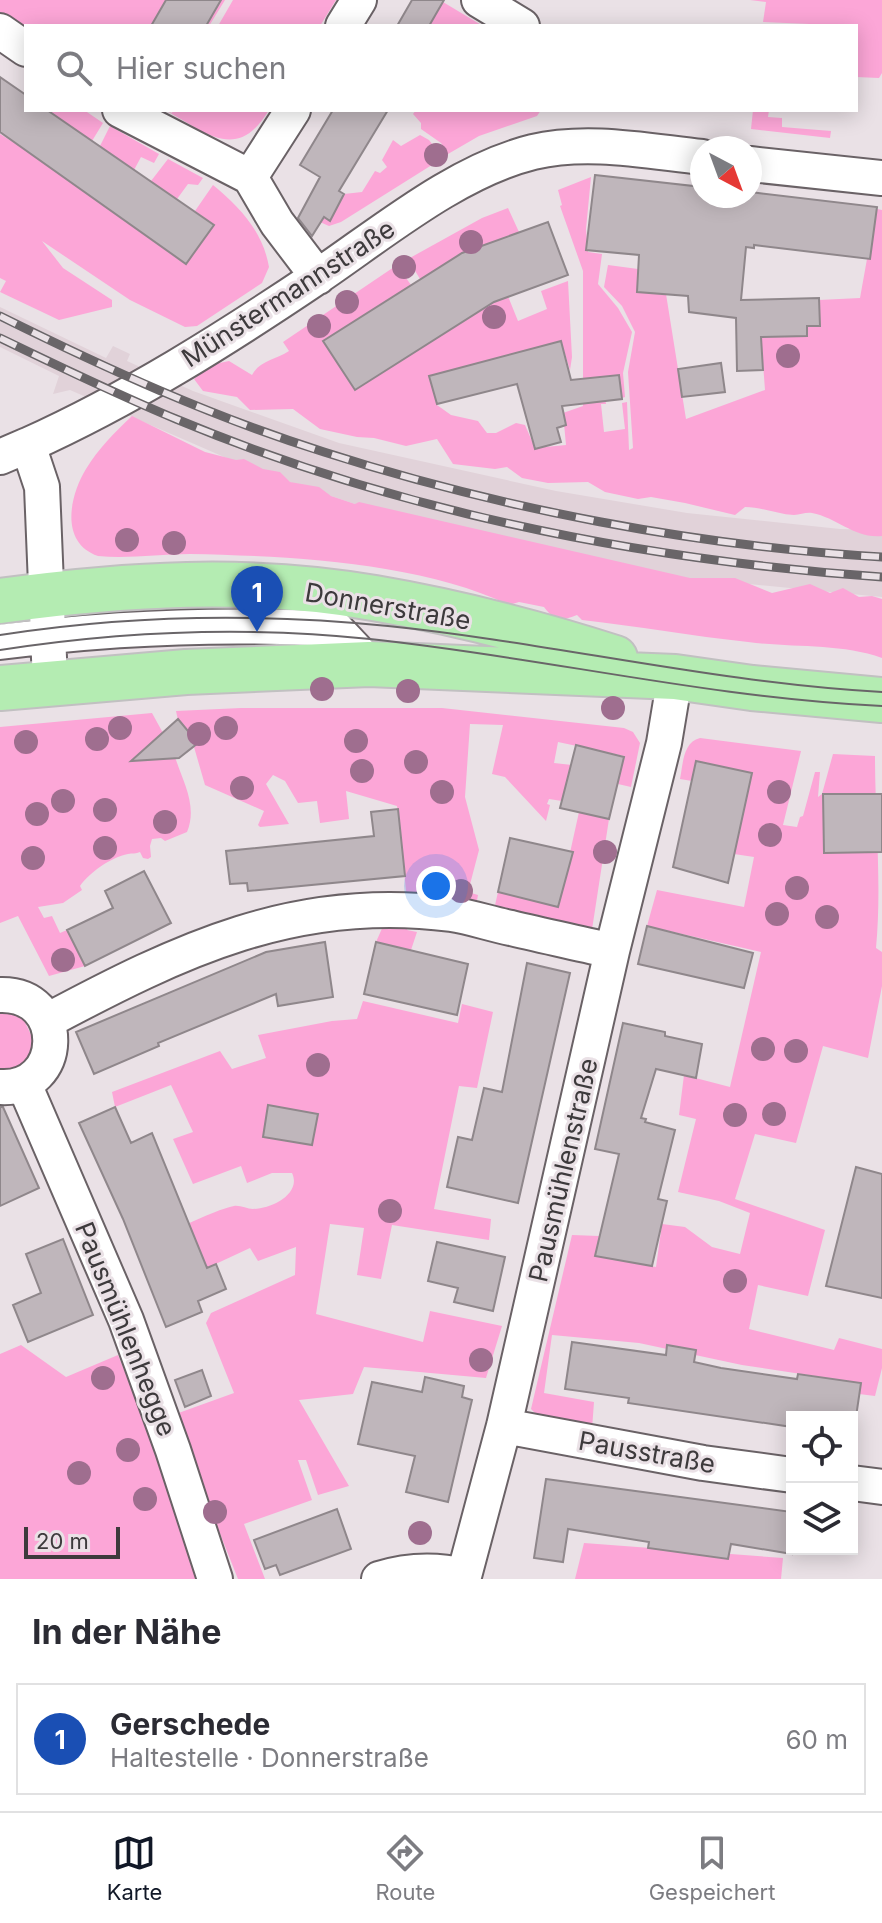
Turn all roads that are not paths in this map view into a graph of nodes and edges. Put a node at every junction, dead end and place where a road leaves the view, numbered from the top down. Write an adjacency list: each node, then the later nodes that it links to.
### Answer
1 (359, 0): 3 (street)
2 (479, 0): 4 (street)
3 (344, 24)
4 (519, 24)
5 (0, 31): 6 (street)
6 (24, 48)
7 (124, 112): 11 (street)
8 (292, 112): 11 (street)
9 (690, 156): 13 (street, Münstermannstraße)
10 (762, 165): 12 (street)
11 (250, 177): 13 (street)
12 (882, 178)
13 (318, 277): 14 (street, Münstermannstraße)
14 (14, 451): 17 (street, Münstermannstraße)
15 (373, 598): 17 (main road, Donnerstraße); 18 (street); 21 (main road, Donnerstraße)
16 (0, 601): 17 (main road, Donnerstraße)
17 (47, 615): 18 (street); 19 (street); 22 (street)
18 (336, 629): 20 (street)
19 (0, 642)
20 (369, 664): 21 (main road, Donnerstraße); 22 (main road, Donnerstraße)
21 (675, 677): 24 (main road, Donnerstraße); 25 (street, Pausmühlenstraße)
22 (50, 682): 23 (main road, Donnerstraße)
23 (0, 688)
24 (882, 700)
25 (612, 951): 27 (street); 29 (street, Pausmühlenstraße)
26 (0, 995): 27 (street)
27 (47, 1021): 28 (street, Pausmühlenhegge)
28 (12, 1086): 32 (street, Pausmühlenhegge)
29 (504, 1426): 30 (street, Pausstraße); 31 (street, Pausmühlenstraße)
30 (786, 1474)
31 (468, 1577): 33 (street, Pausmühlenstraße)
32 (215, 1579)
33 (379, 1579)

